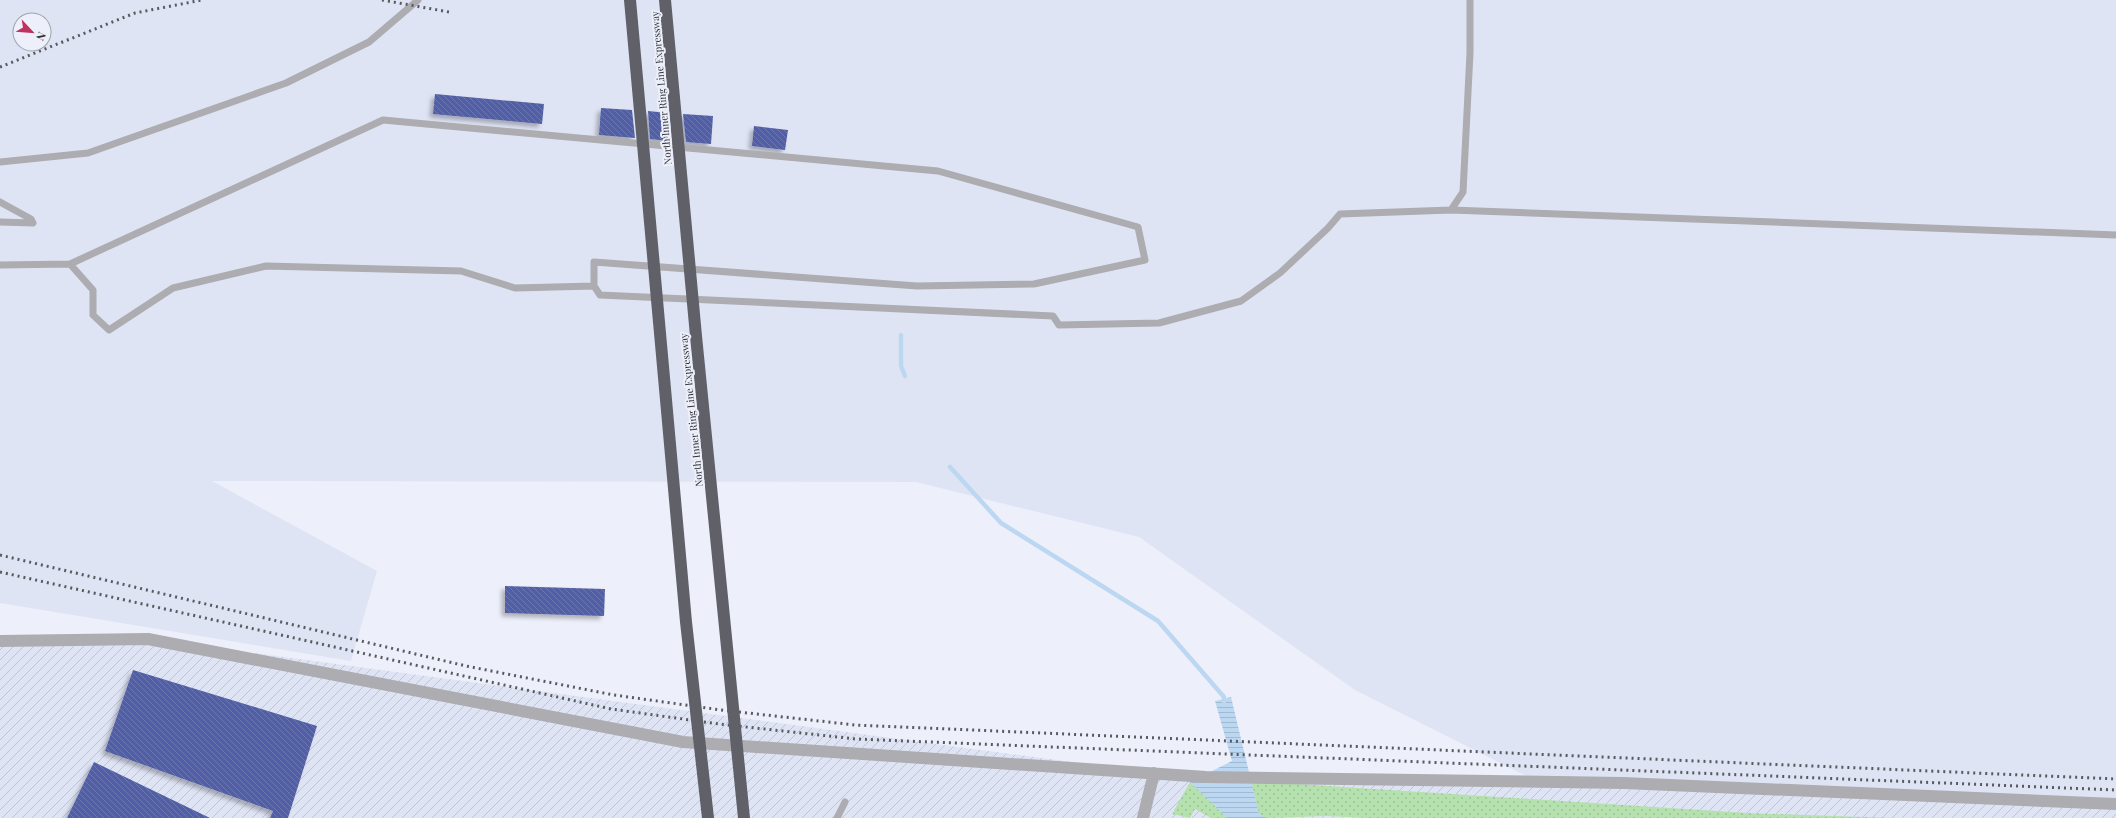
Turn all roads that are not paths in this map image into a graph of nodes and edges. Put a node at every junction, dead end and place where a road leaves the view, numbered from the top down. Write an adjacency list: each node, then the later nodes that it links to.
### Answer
1 (418, 0): 5 (lane)
2 (630, 0): 17 (highway, bridge)
3 (665, 0): 18 (highway, North Inner Ring Line Expressway, bridge)
4 (1470, 0): 7 (lane)
5 (0, 162)
6 (0, 202): 8 (lane)
7 (1451, 210): 9 (lane); 12 (lane)
8 (0, 222)
9 (2116, 235)
10 (70, 264): 11 (lane); 12 (lane); 12 (lane)
11 (0, 265)
12 (594, 286)
13 (0, 641): 14 (street)
14 (1154, 773): 16 (street); 20 (street)
15 (845, 802): 19 (lane)
16 (2116, 804)
17 (708, 818)
18 (744, 818)
19 (837, 818)
20 (1143, 818)

